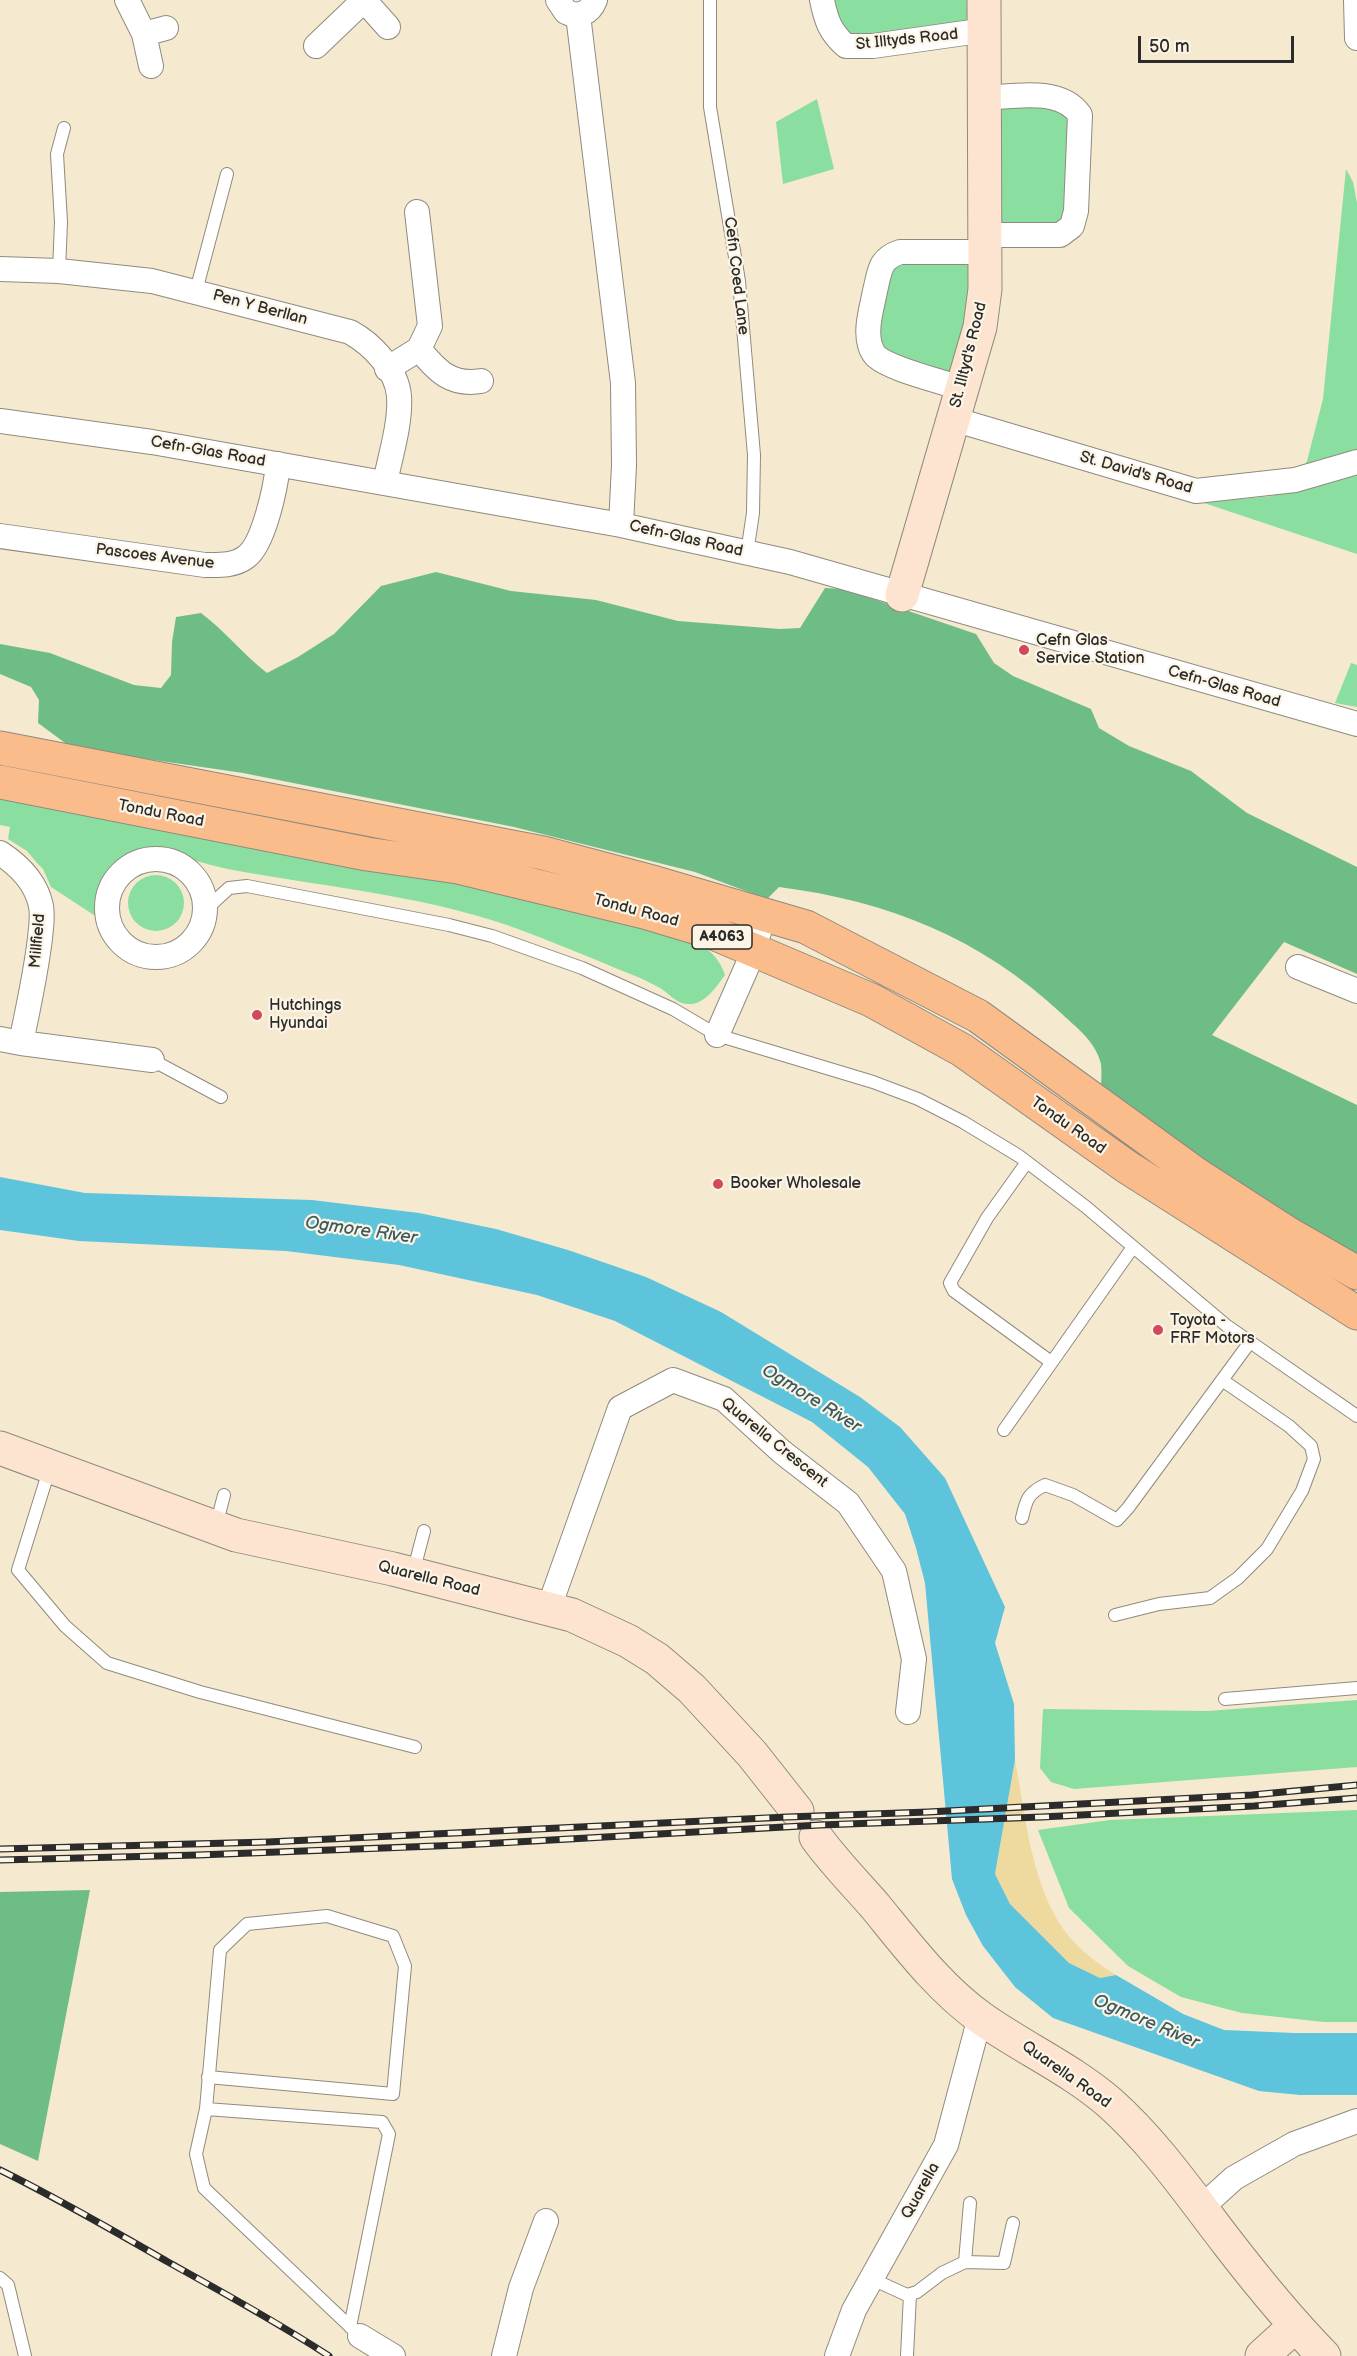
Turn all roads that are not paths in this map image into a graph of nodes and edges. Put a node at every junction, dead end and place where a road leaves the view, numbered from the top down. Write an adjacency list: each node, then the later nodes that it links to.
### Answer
1 (127, 0): 12 (street)
2 (364, 0): 9 (street); 11 (street)
3 (558, 0): 7 (street)
4 (710, 0): 31 (lane, Cefn Coed Lane)
5 (822, 0): 8 (street, St Illtyds Road)
6 (1356, 0): 10 (street)
7 (586, 8): 29 (street)
8 (985, 15): 13 (street, St. Illtyd's Road)
9 (388, 27)
10 (1357, 38)
11 (316, 46)
12 (151, 66)
13 (986, 98): 17 (street, St. Illtyd's Road); 17 (street)
14 (64, 129): 19 (lane)
15 (227, 174): 20 (lane)
16 (417, 212): 21 (street)
17 (985, 244): 24 (street, St. Illtyd's Road); 24 (street)
18 (0, 269): 19 (street, Pen Y Berllan)
19 (58, 271): 20 (street, Pen Y Berllan)
20 (196, 291): 22 (street, Pen Y Berllan)
21 (419, 348): 22 (street); 23 (street)
22 (387, 369): 28 (street, Pen Y Berllan)
23 (481, 381)
24 (958, 404): 26 (street, St. David's Road); 32 (street, St. Illtyd's Road)
25 (0, 421): 27 (street, Cefn-Glas Road)
26 (1357, 462)
27 (278, 464): 28 (street, Cefn-Glas Road); 30 (street, Pascoes Avenue)
28 (385, 483): 29 (street, Cefn-Glas Road)
29 (621, 525): 31 (street, Cefn-Glas Road)
30 (0, 536)
31 (747, 553): 32 (street, Cefn-Glas Road)
32 (902, 595): 33 (street, Cefn-Glas Road)
33 (1357, 724)
34 (0, 747): 38 (main road, Tondu Road / A4063)
35 (0, 782): 39 (main road, Tondu Road / A4063)
36 (1, 854): 43 (street, Millfield)
37 (205, 909): 37 (street); 42 (lane)
38 (765, 914): 39 (street); 48 (main road, Tondu Road / A4063)
39 (752, 950): 42 (street); 49 (main road, Tondu Road / A4063)
40 (1298, 967): 41 (street)
41 (1357, 991)
42 (717, 1035): 46 (lane)
43 (10, 1041): 44 (street, Millfield)
44 (152, 1060): 45 (lane)
45 (220, 1097)
46 (1027, 1162): 47 (lane); 51 (lane)
47 (1133, 1247): 50 (lane); 51 (lane)
48 (1357, 1274)
49 (1357, 1313)
50 (1250, 1342): 52 (lane); 53 (lane)
51 (1051, 1362): 54 (lane)
52 (1222, 1380): 58 (lane); 63 (lane)
53 (1357, 1416)
54 (1004, 1430)
55 (0, 1448): 56 (street, Quarella Road)
56 (50, 1467): 59 (street, Quarella Road); 67 (lane)
57 (224, 1495): 59 (lane)
58 (1022, 1518)
59 (215, 1527): 61 (street, Quarella Road)
60 (424, 1531): 61 (lane)
61 (412, 1575): 62 (street, Quarella Road)
62 (550, 1610): 66 (street, Quarella Crescent); 68 (street, Quarella Road)
63 (1115, 1615)
64 (1357, 1688): 65 (lane)
65 (1225, 1699)
66 (908, 1712)
67 (415, 1747)
68 (797, 1811)
69 (816, 1837): 70 (street, Quarella Road)
70 (980, 2017): 75 (street, Quarella Road); 80 (street, Quarella)
71 (208, 2077): 71 (lane); 72 (lane)
72 (206, 2109): 83 (lane); 83 (lane)
73 (1357, 2121): 75 (street)
74 (970, 2203): 78 (lane)
75 (1202, 2207): 82 (street, Quarella Road)
76 (546, 2221): 86 (street)
77 (1013, 2223): 78 (lane)
78 (965, 2262): 81 (lane)
79 (0, 2278): 84 (lane)
80 (872, 2279): 81 (lane); 87 (street, Quarella)
81 (910, 2294): 88 (lane)
82 (1295, 2326): 89 (street); 90 (street, Quarella Road)
83 (355, 2331): 85 (street)
84 (25, 2356)
85 (393, 2356)
86 (504, 2356)
87 (837, 2356)
88 (907, 2356)
89 (1262, 2356)
90 (1324, 2356)

